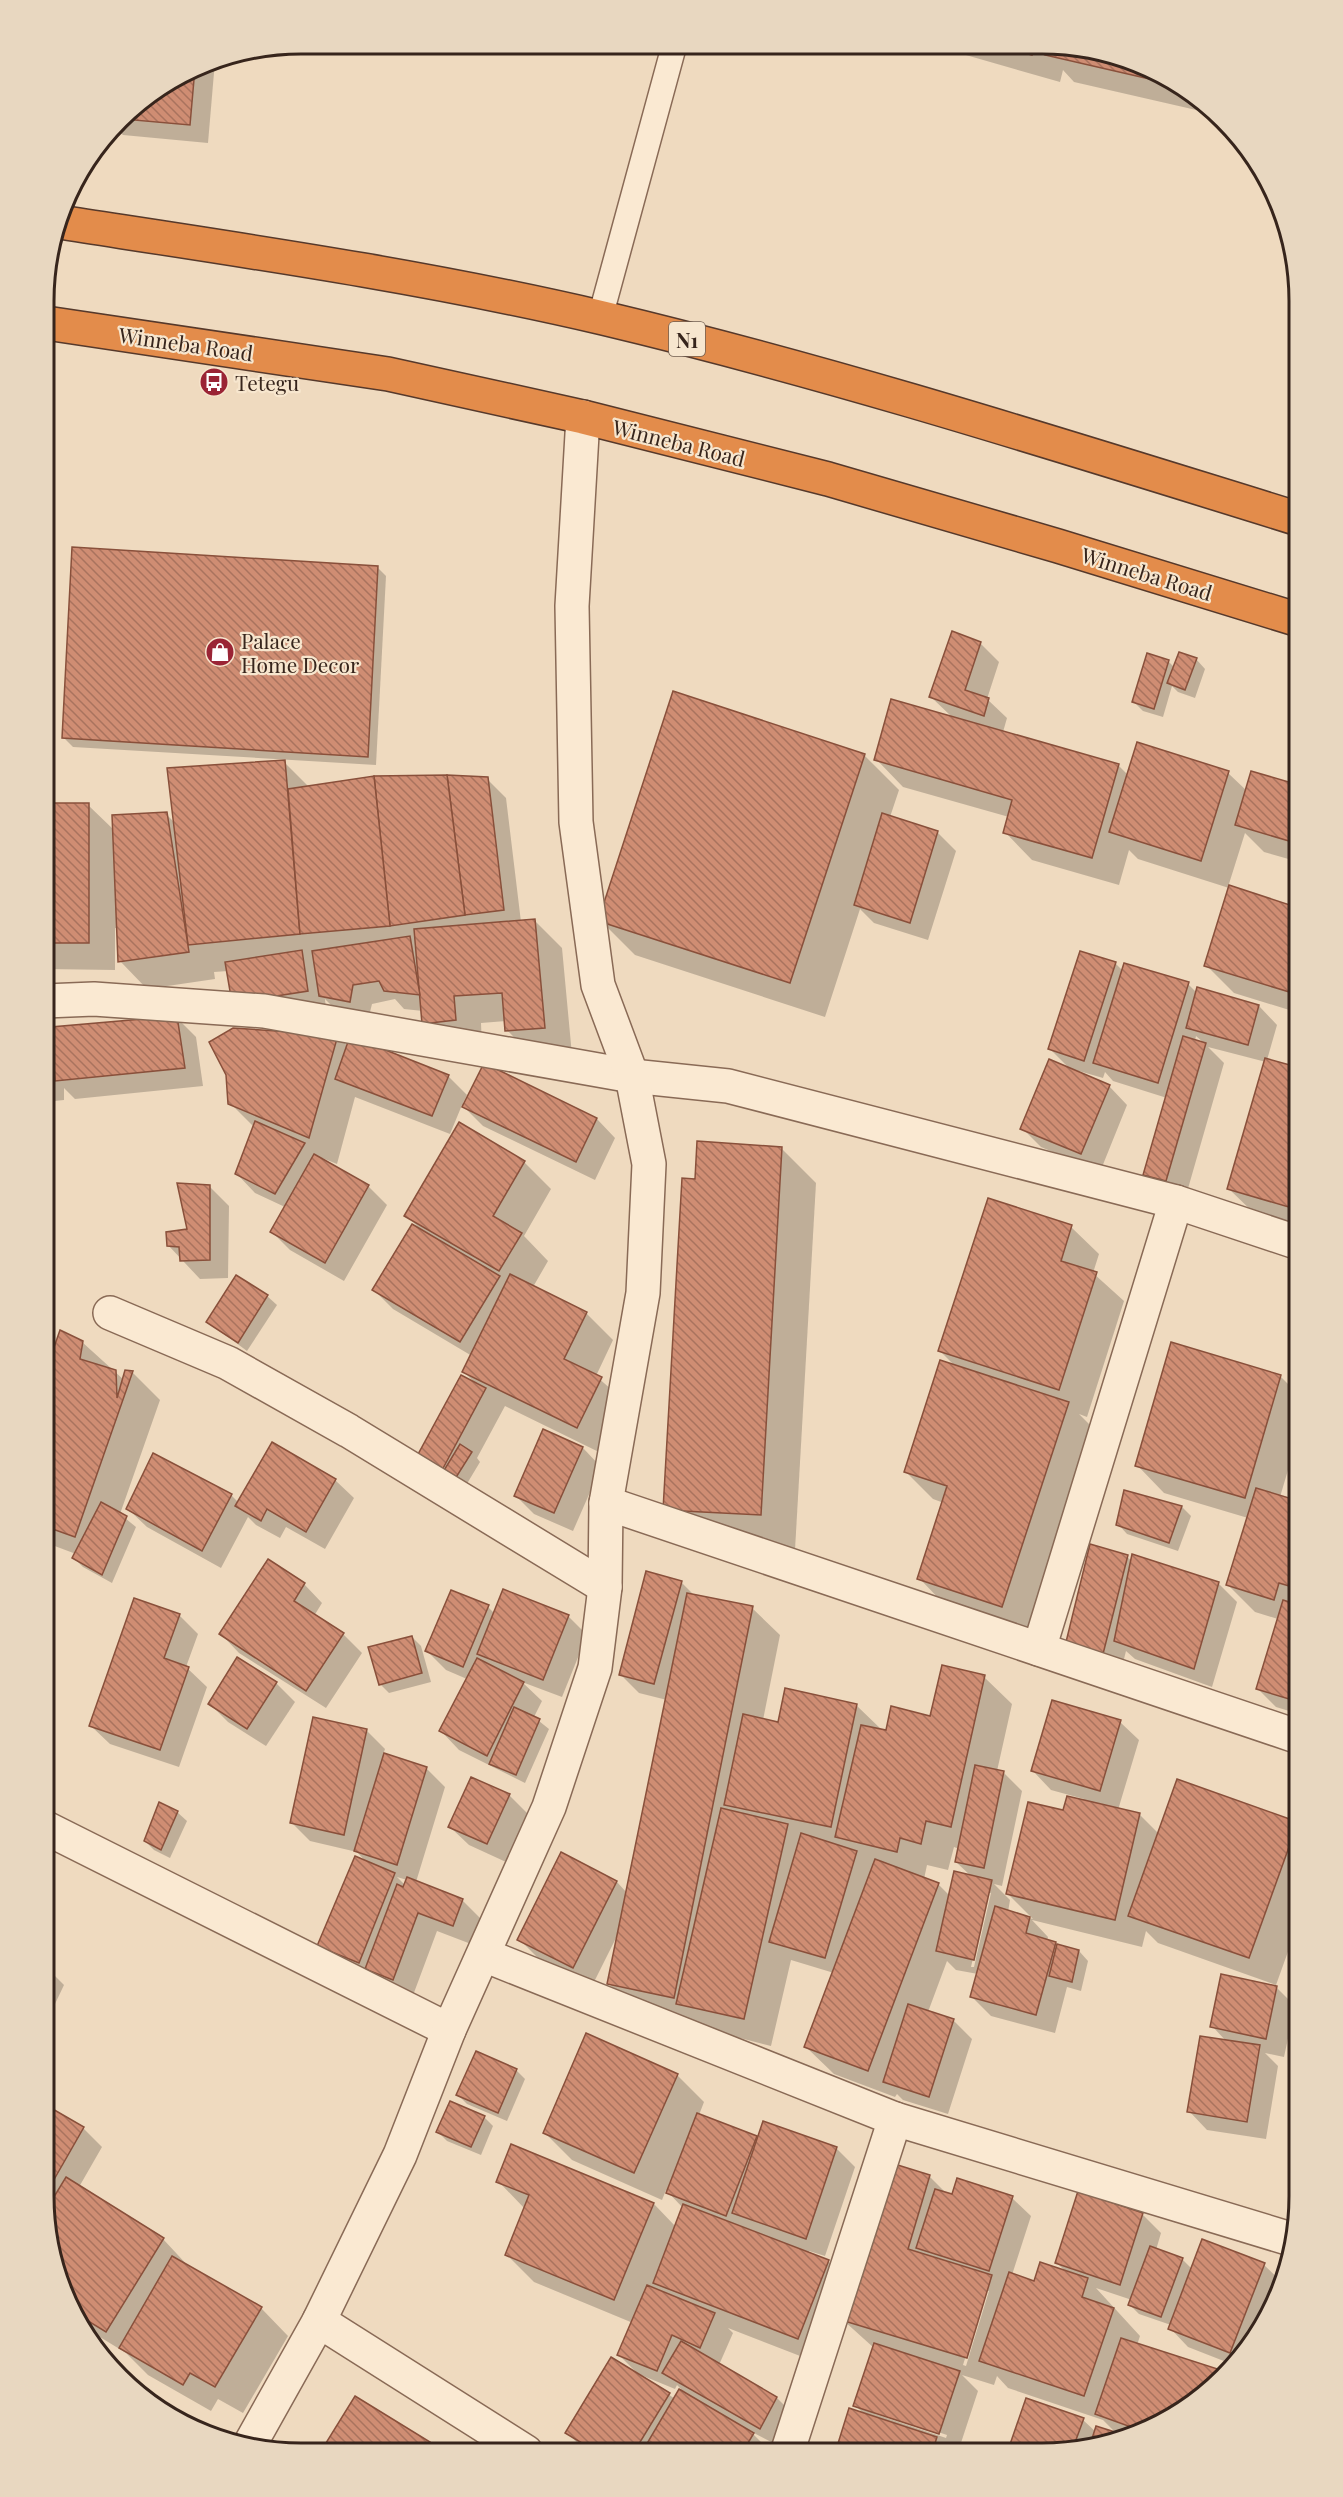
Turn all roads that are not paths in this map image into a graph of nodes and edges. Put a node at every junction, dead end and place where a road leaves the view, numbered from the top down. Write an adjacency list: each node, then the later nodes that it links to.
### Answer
1 (672, 54): 3 (lane)
2 (67, 223): 3 (highway, N1)
3 (600, 318): 6 (highway, N1)
4 (54, 324): 5 (highway, Winneba Road)
5 (583, 417): 7 (highway, Winneba Road); 9 (street)
6 (1289, 516)
7 (1289, 617)
8 (54, 1001): 9 (street)
9 (632, 1076): 10 (street); 13 (street)
10 (1176, 1202): 11 (street); 15 (street)
11 (1289, 1239)
12 (110, 1313): 14 (street)
13 (606, 1503): 14 (street); 15 (street)
14 (605, 1587): 18 (street)
15 (1039, 1648): 16 (street)
16 (1289, 1734)
17 (54, 1832): 19 (street)
18 (484, 1955): 19 (street); 20 (street)
19 (449, 2030): 22 (street)
20 (895, 2119): 21 (street); 25 (street)
21 (1285, 2237)
22 (319, 2321): 23 (street); 24 (street)
23 (253, 2438)
24 (512, 2443)
25 (790, 2443)

